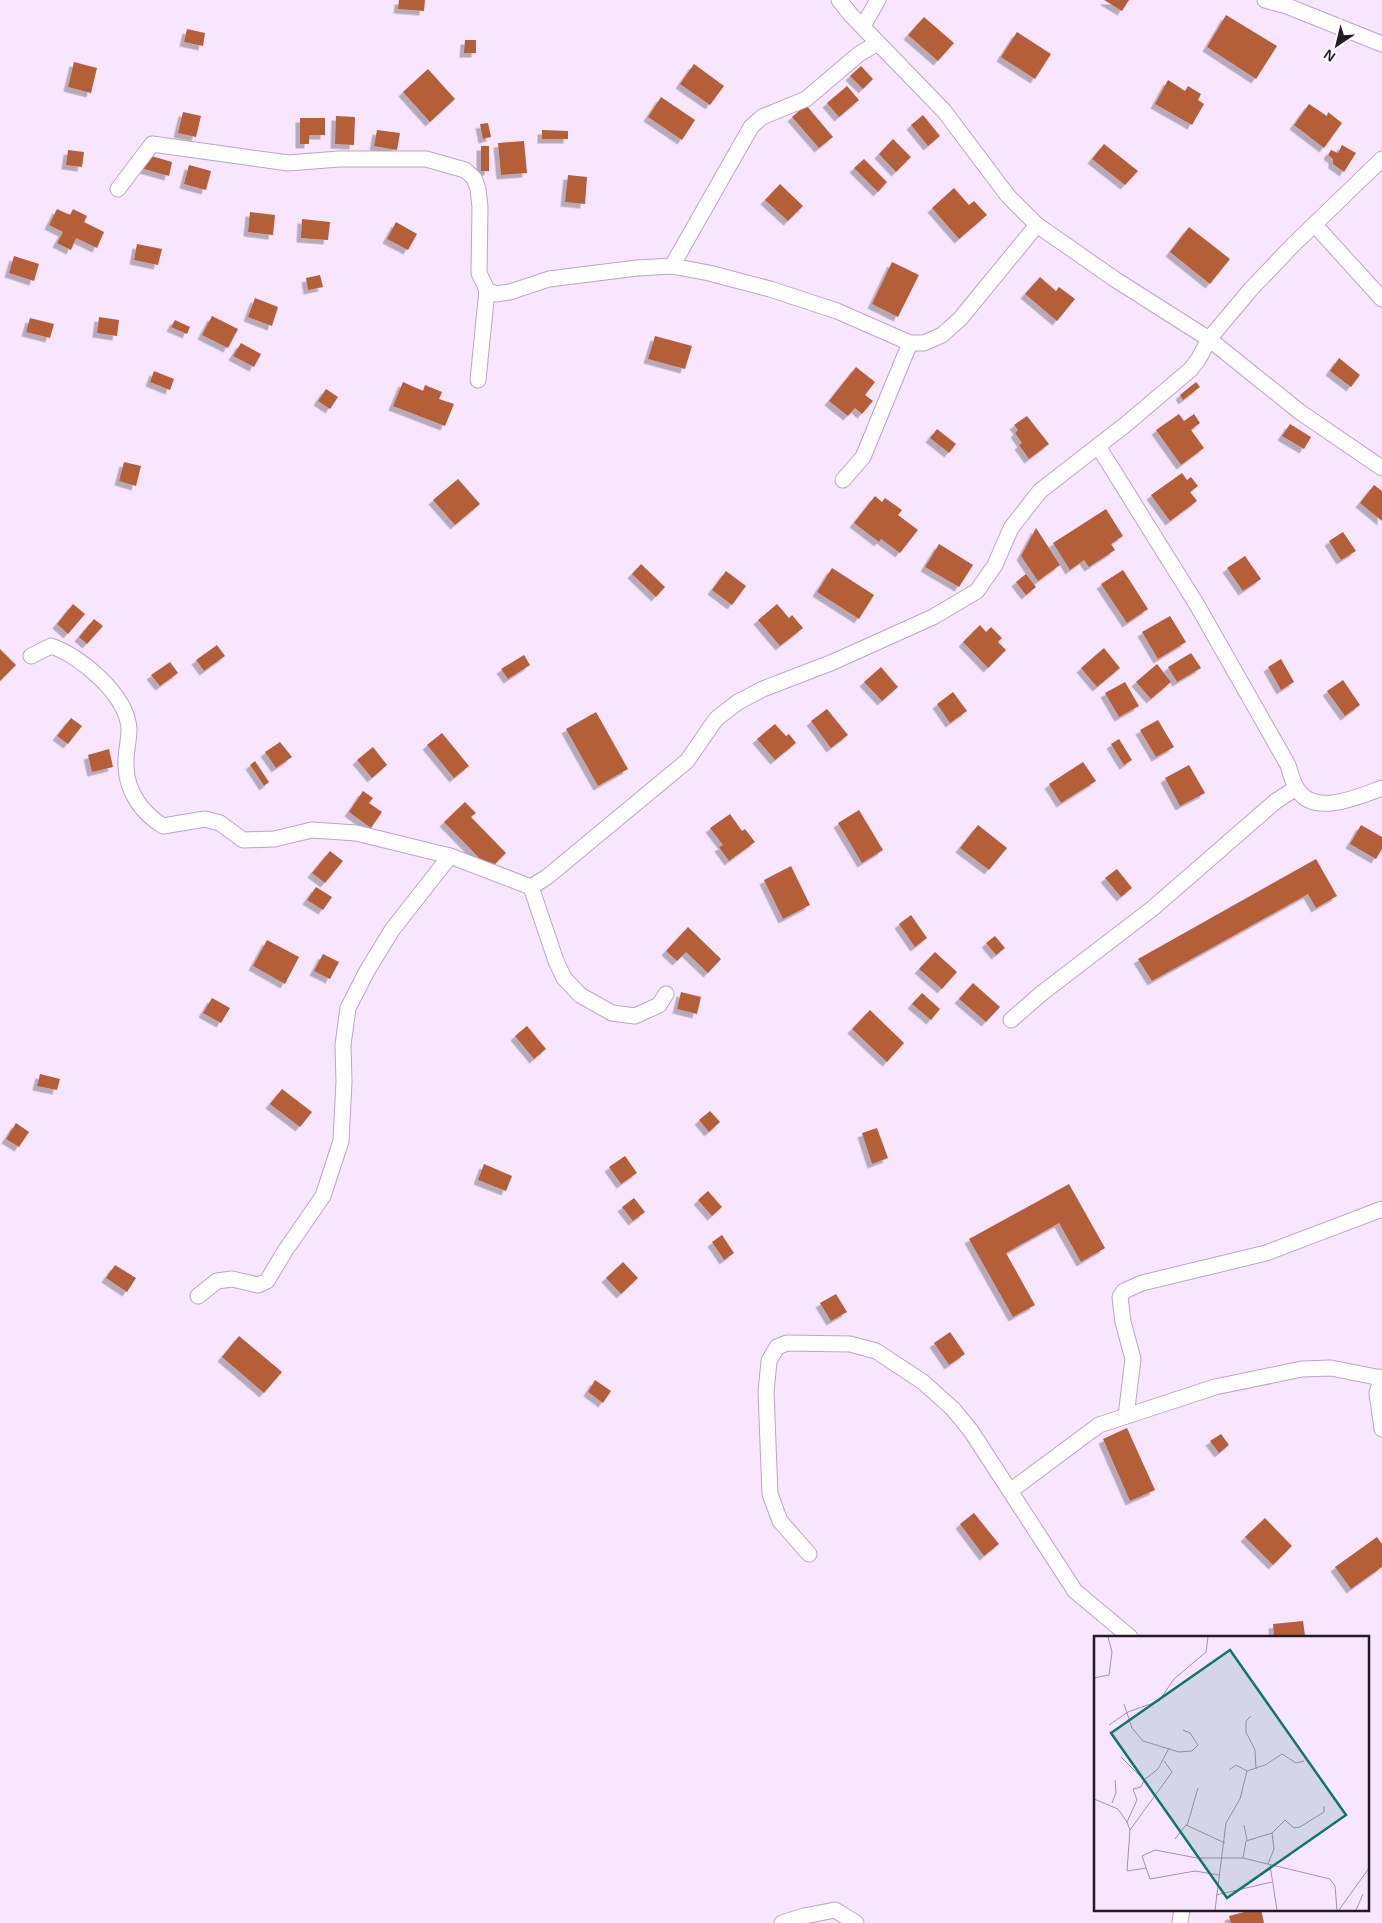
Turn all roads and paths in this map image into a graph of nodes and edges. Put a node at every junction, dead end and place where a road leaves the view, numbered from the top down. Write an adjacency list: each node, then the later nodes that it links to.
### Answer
1 (839, 0): 4 (street)
2 (878, 0): 4 (street)
3 (1265, 0): 6 (street)
4 (863, 26): 5 (street)
5 (878, 43): 9 (street); 11 (street)
6 (1382, 44)
7 (1382, 159): 10 (street)
8 (118, 189): 12 (street)
9 (1037, 225): 14 (street); 15 (street)
10 (1315, 225): 13 (street); 14 (street)
11 (672, 266): 12 (street); 15 (street)
12 (488, 290): 16 (street)
13 (1382, 299)
14 (1209, 339): 17 (street); 18 (street)
15 (910, 343): 19 (street)
16 (478, 380)
17 (1098, 446): 21 (street); 24 (street)
18 (1382, 468)
19 (843, 480)
20 (32, 656): 23 (street)
21 (1296, 788): 22 (street); 26 (street)
22 (1382, 788)
23 (450, 856): 24 (street); 28 (street)
24 (531, 886): 25 (street)
25 (666, 994)
26 (1011, 1020)
27 (1382, 1209): 30 (street)
28 (198, 1296)
29 (1381, 1377): 30 (street); 31 (street)
30 (1126, 1416): 32 (street)
31 (1382, 1429)
32 (1010, 1491): 33 (street); 34 (street)
33 (809, 1554)
34 (1129, 1636)
35 (1182, 1910): 38 (street)
36 (782, 1923): 37 (street)
37 (856, 1923)
38 (1180, 1923)

